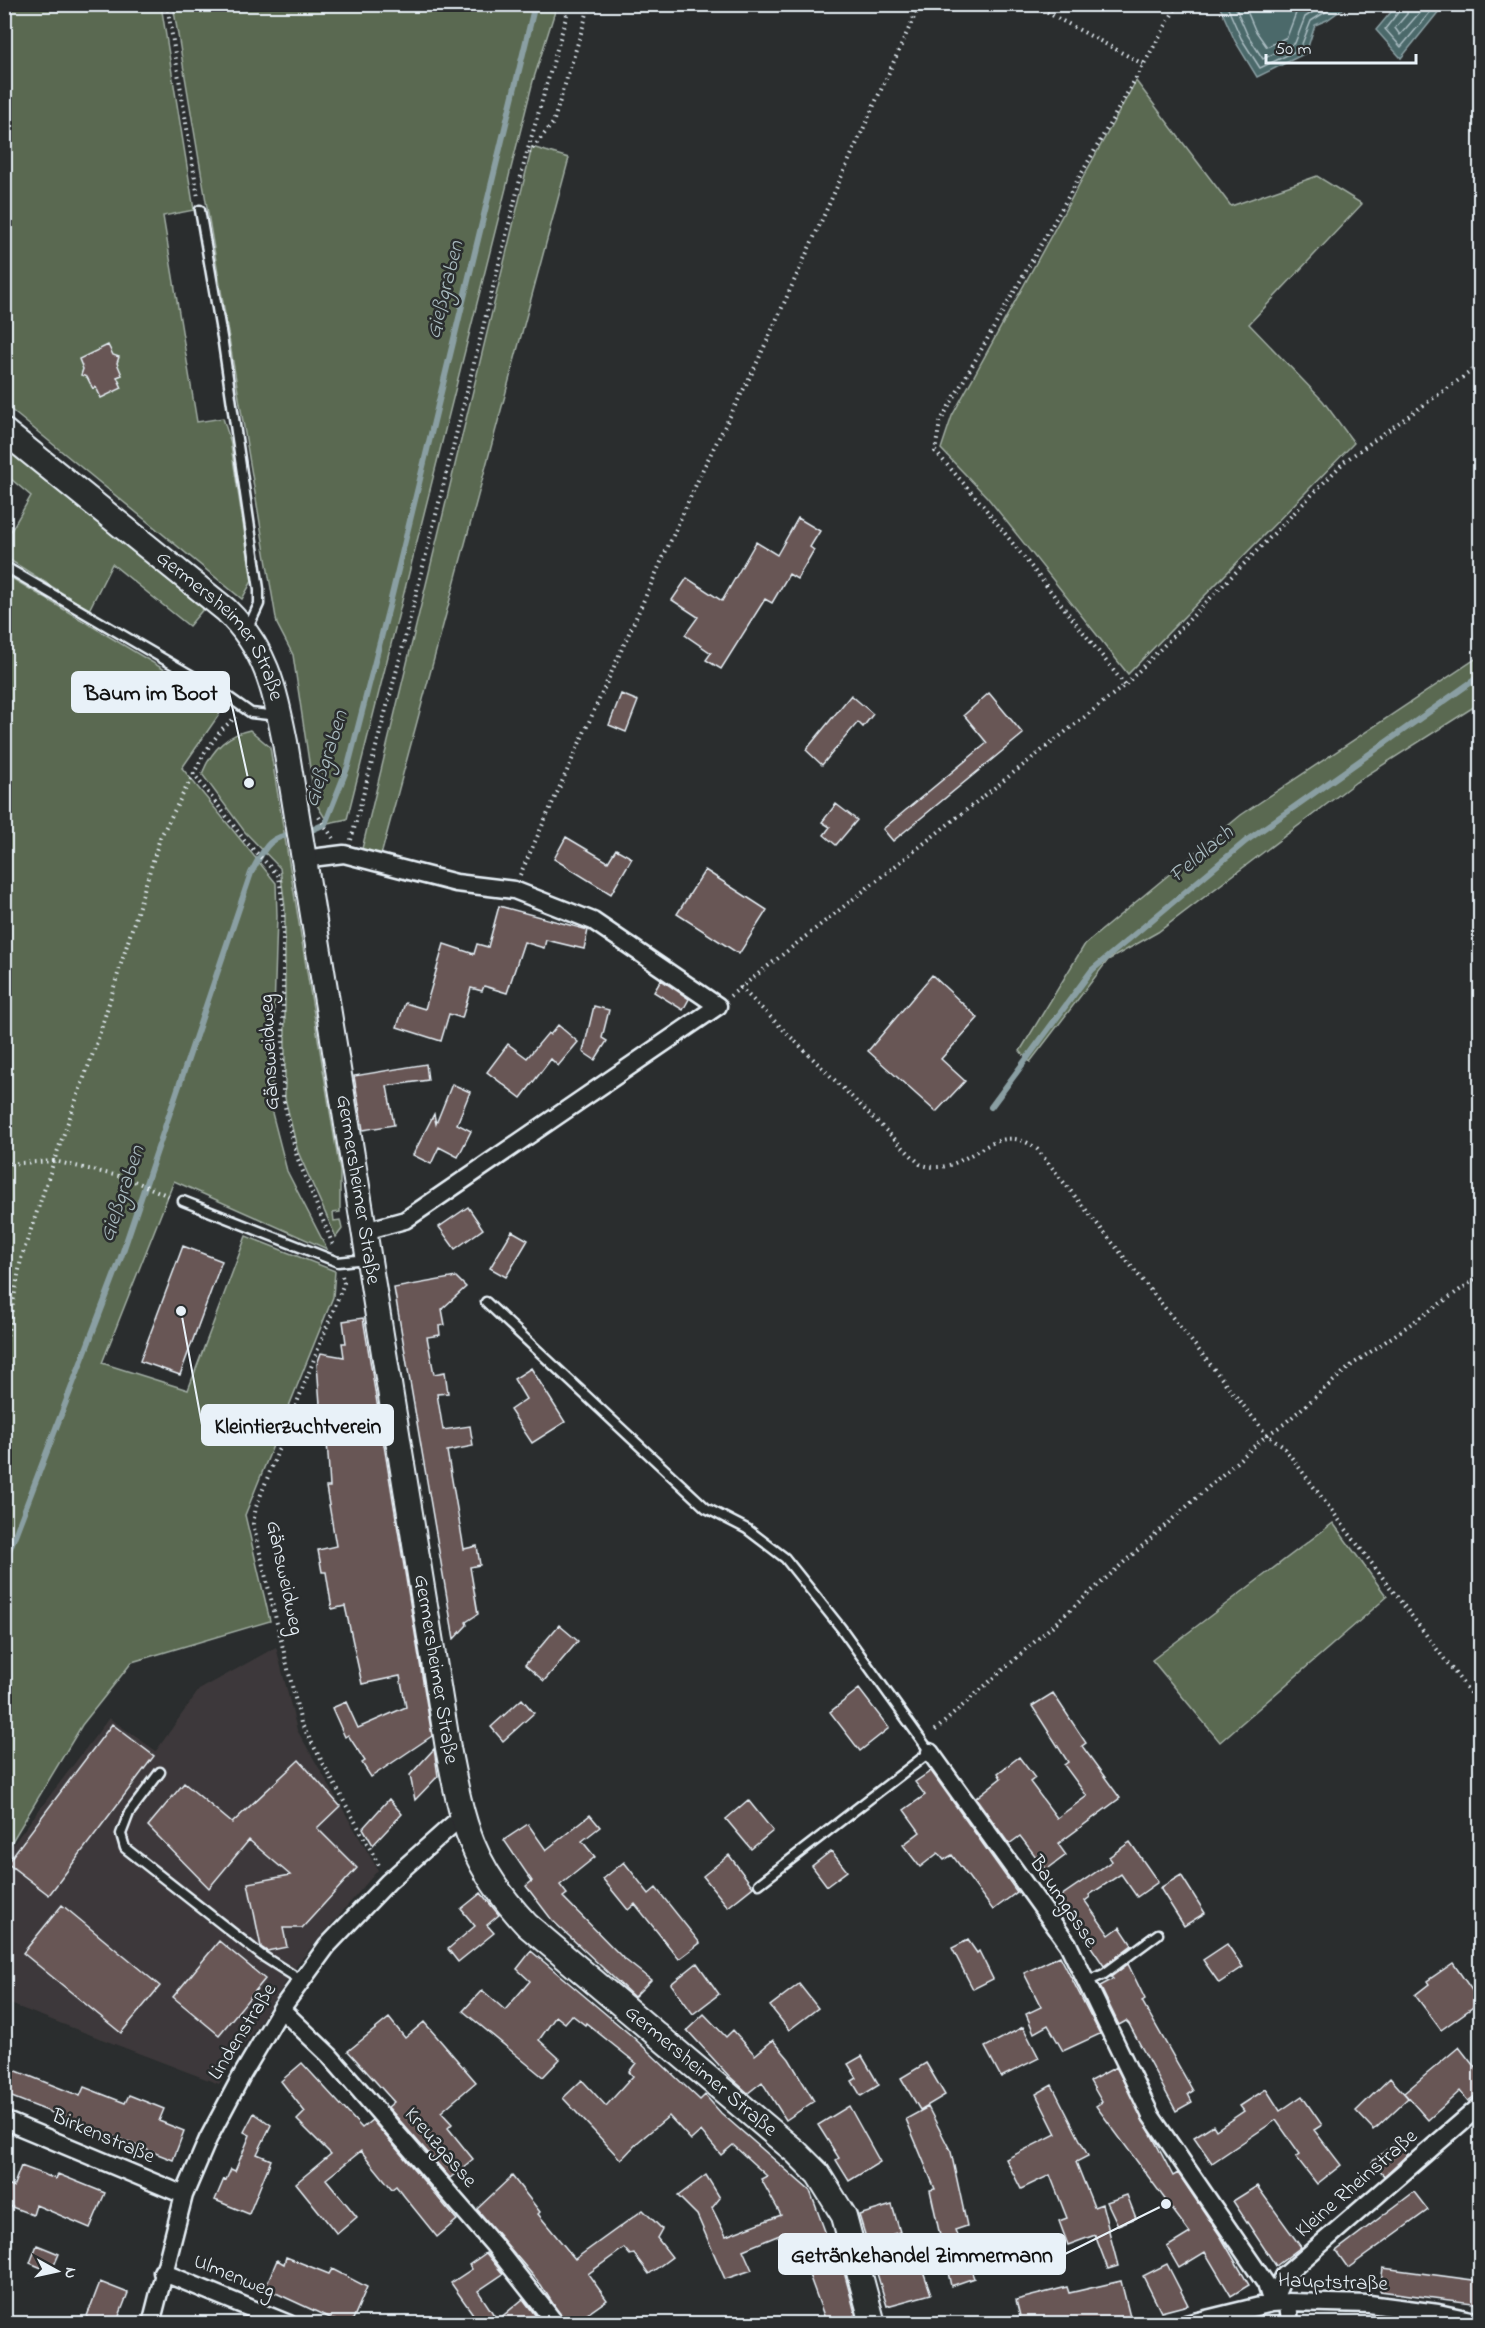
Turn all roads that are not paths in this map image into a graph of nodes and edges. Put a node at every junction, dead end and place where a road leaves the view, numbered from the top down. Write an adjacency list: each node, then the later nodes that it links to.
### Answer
1 (200, 210): 4 (lane)
2 (4, 431): 4 (street, Germersheimer Straße)
3 (4, 566): 5 (lane)
4 (246, 632): 5 (street, Germersheimer Straße)
5 (280, 716): 6 (street, Germersheimer Straße)
6 (302, 854): 8 (street, Germersheimer Straße); 8 (street)
7 (183, 1201): 9 (lane)
8 (365, 1232): 9 (street, Germersheimer Straße)
9 (369, 1258): 13 (street, Germersheimer Straße)
10 (486, 1302): 11 (lane)
11 (926, 1746): 14 (lane); 17 (street, Baumgasse)
12 (160, 1772): 16 (lane)
13 (461, 1817): 16 (street, Lindenstraße); 28 (street, Germersheimer Straße)
14 (759, 1884)
15 (1158, 1934): 17 (lane)
16 (302, 1981): 18 (street, Lindenstraße)
17 (1086, 1982): 23 (street, Baumgasse)
18 (281, 2009): 21 (street, Lindenstraße); 27 (street, Kreuzgasse)
19 (1480, 2106): 23 (street, Kleine Rheinstraße)
20 (4, 2120): 21 (street, Birkenstraße)
21 (184, 2195): 22 (street, Lindenstraße)
22 (162, 2272): 25 (street, Lindenstraße); 26 (street, Ulmenweg)
23 (1280, 2302): 24 (street, Hauptstraße); 29 (street, Hauptstraße); 30 (street)
24 (1480, 2322)
25 (151, 2324)
26 (289, 2324)
27 (556, 2324)
28 (873, 2324)
29 (1186, 2324)
30 (1290, 2324)

